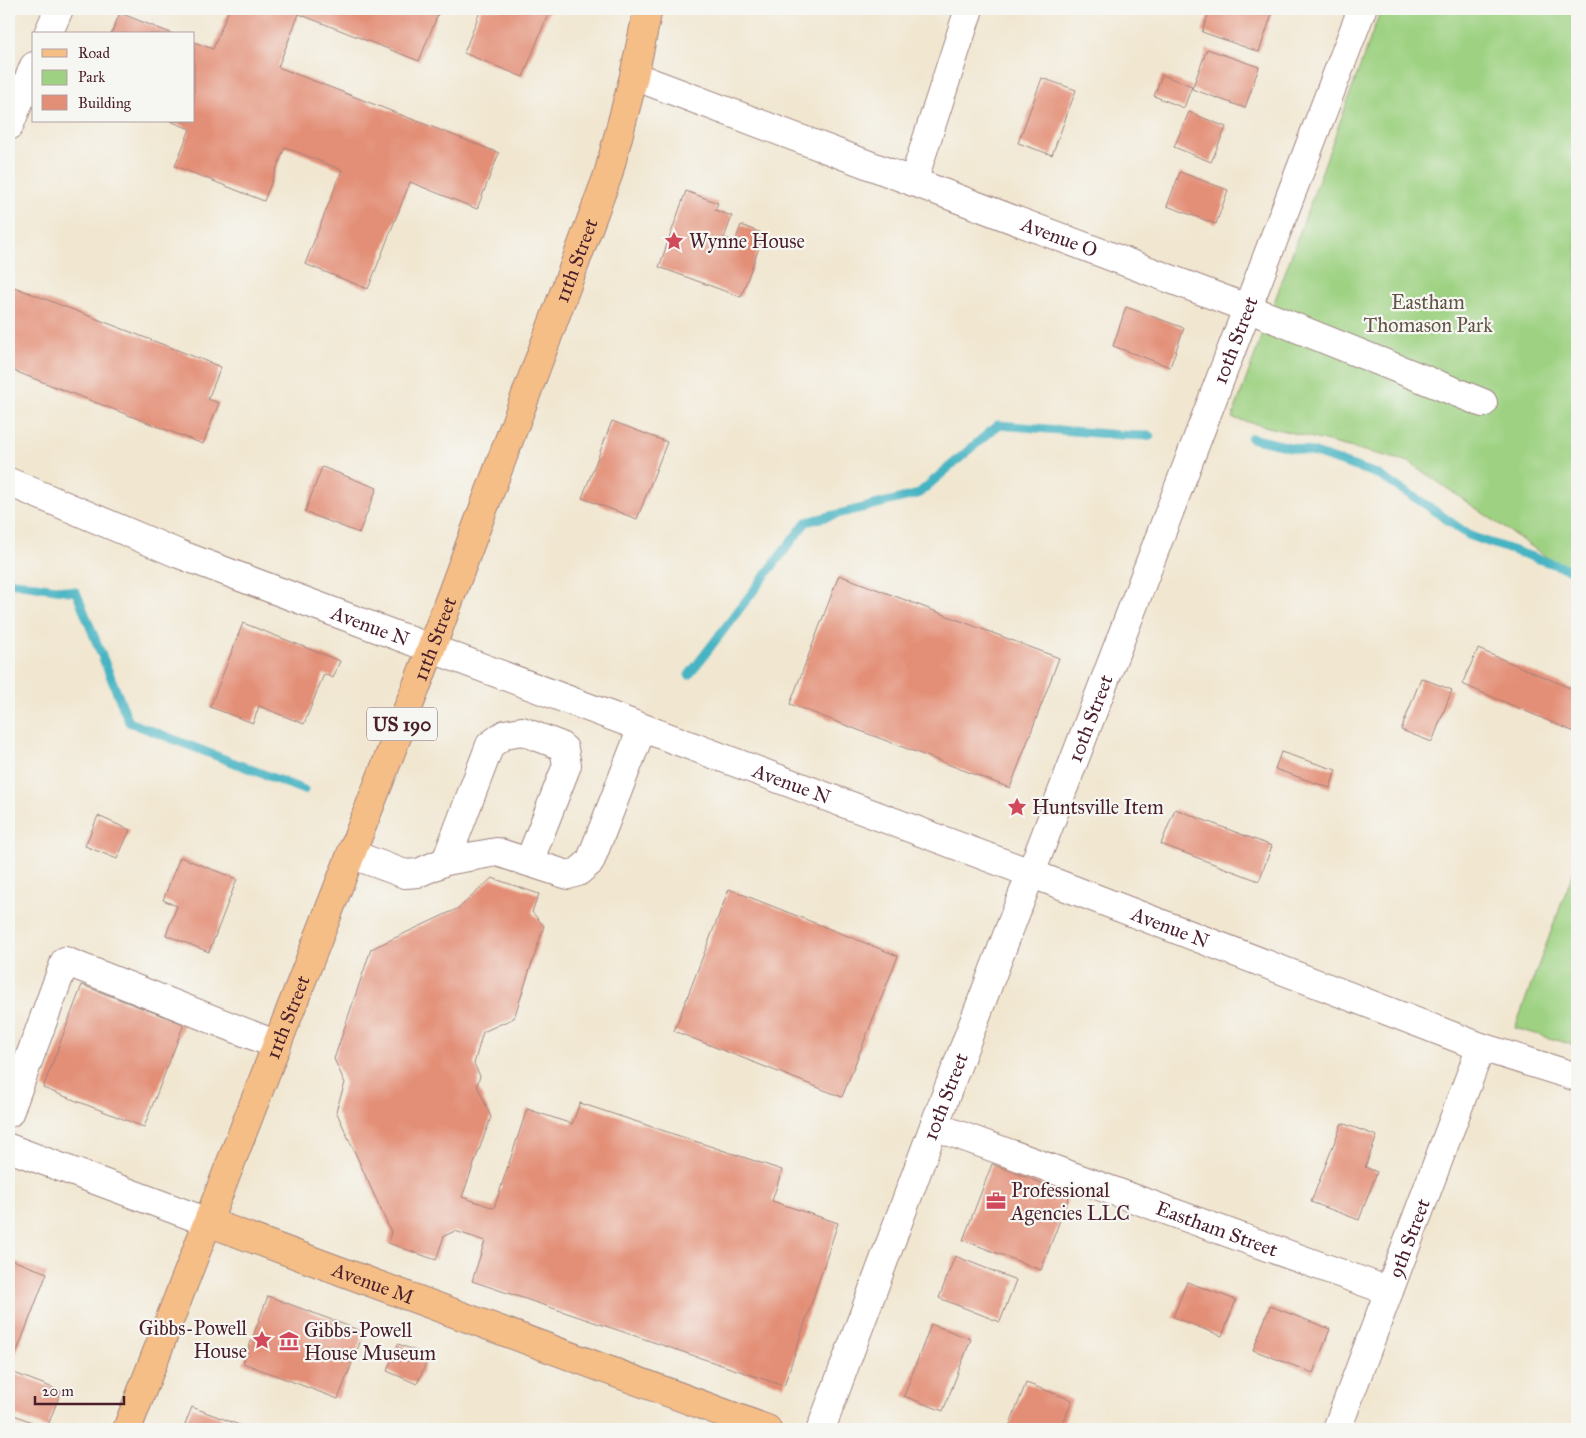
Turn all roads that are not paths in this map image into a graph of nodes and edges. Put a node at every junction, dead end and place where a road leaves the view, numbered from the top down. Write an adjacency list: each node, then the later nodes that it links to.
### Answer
1 (59, 9): 5 (street)
2 (648, 9): 7 (main road, 11th Street / US 190)
3 (969, 9): 9 (street)
4 (1362, 9): 10 (street, 10th Street)
5 (49, 32)
6 (32, 71): 8 (street)
7 (634, 76): 9 (street, Avenue O); 13 (main road, 11th Street / US 190)
8 (9, 126)
9 (913, 182): 10 (street, Avenue O)
10 (1247, 308): 11 (street, Avenue O); 18 (street, 10th Street)
11 (1482, 403)
12 (9, 482): 13 (street, Avenue N)
13 (431, 649): 14 (street, Avenue N); 15 (main road, 11th Street / US 190)
14 (642, 728): 17 (street); 18 (street, Avenue N)
15 (351, 854): 16 (street); 19 (main road, 11th Street / US 190)
16 (446, 861): 17 (street); 17 (street)
17 (528, 862)
18 (1030, 873): 20 (street, Avenue N); 23 (street, 10th Street)
19 (277, 1045): 22 (street); 25 (main road, 11th Street / US 190)
20 (1481, 1047): 21 (street, Avenue N); 26 (street, 9th Street)
21 (1577, 1077)
22 (9, 1113)
23 (934, 1126): 26 (street, Eastham Street); 29 (street, 10th Street)
24 (9, 1148): 25 (street, Avenue M)
25 (208, 1222): 27 (main road, 11th Street / US 190); 28 (main road, Avenue M)
26 (1389, 1291): 30 (street, 9th Street)
27 (127, 1429)
28 (767, 1429)
29 (821, 1429)
30 (1337, 1429)

